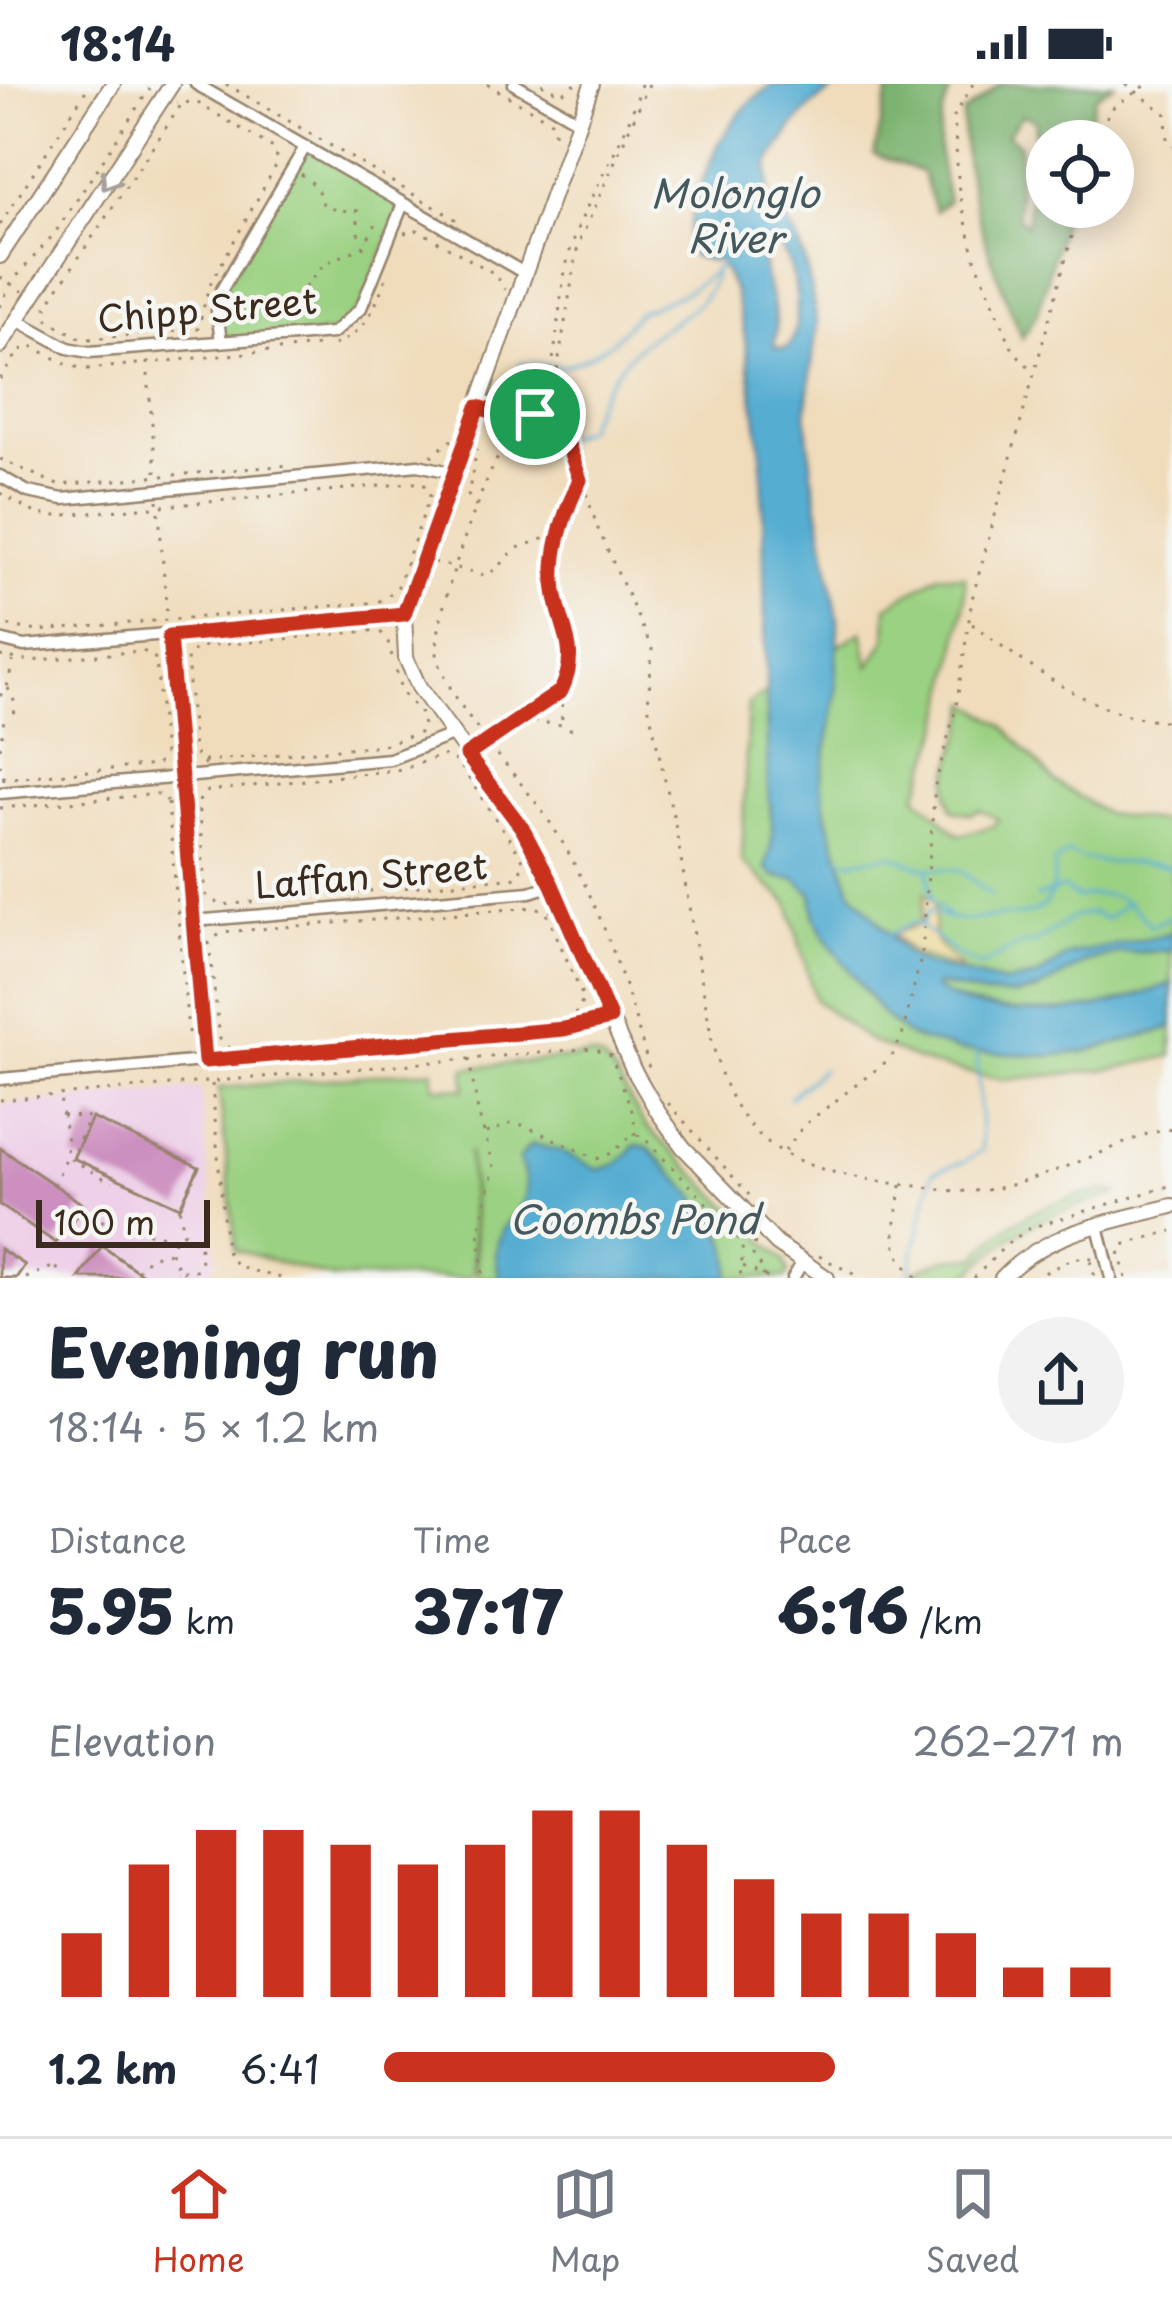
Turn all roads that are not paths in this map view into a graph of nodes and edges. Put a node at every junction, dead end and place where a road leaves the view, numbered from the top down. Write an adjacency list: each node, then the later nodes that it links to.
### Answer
1 (113, 84): 9 (street)
2 (172, 84): 11 (street, one-way to 11)
3 (196, 84): 7 (street)
4 (514, 84): 6 (street)
5 (592, 84): 6 (street)
6 (580, 122): 10 (street)
7 (305, 147): 8 (street); 12 (street)
8 (404, 204): 10 (street); 12 (street, Chipp Street)
9 (0, 256)
10 (526, 274): 14 (street)
11 (17, 320): 12 (street, Chipp Street); 13 (street)
12 (221, 342)
13 (0, 346)
14 (454, 472): 15 (street); 16 (street)
15 (0, 476)
16 (404, 614): 17 (street); 19 (street)
17 (169, 636): 18 (street); 20 (street)
18 (0, 640)
19 (452, 735): 20 (street); 22 (street)
20 (180, 778): 21 (street); 23 (street)
21 (0, 793)
22 (552, 885): 23 (street, Laffan Street); 24 (street)
23 (194, 921): 25 (street)
24 (610, 1018): 25 (street); 29 (street)
25 (205, 1061): 26 (street)
26 (0, 1079)
27 (1172, 1206): 28 (street)
28 (1098, 1226): 32 (street); 33 (street)
29 (803, 1256): 30 (street); 31 (street)
30 (793, 1278)
31 (827, 1278)
32 (1002, 1278)
33 (1111, 1278)

